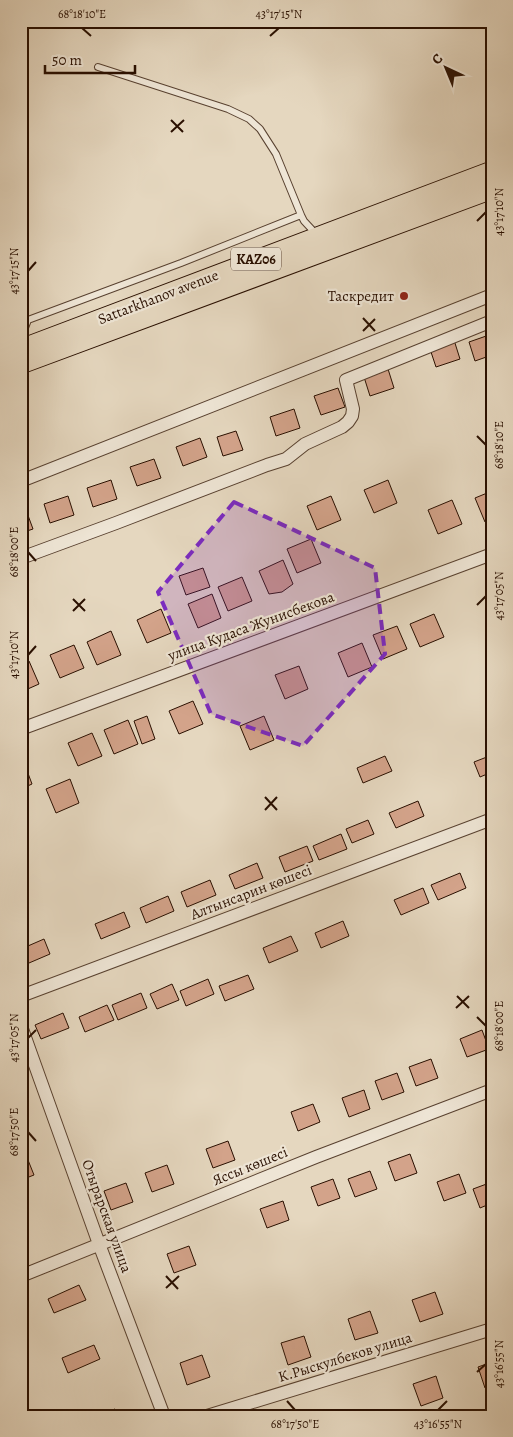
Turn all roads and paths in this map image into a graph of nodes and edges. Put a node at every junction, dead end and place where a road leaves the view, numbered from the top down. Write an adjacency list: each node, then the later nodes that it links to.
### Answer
1 (98, 67): 4 (lane)
2 (492, 171): 5 (main road, Sattarkhanov avenue / KАZ06)
3 (492, 189): 10 (main road, Sattarkhanov avenue / KАZ06)
4 (301, 215): 5 (lane); 8 (lane)
5 (318, 236): 9 (main road, Sattarkhanov avenue / KАZ06)
6 (492, 294): 11 (street)
7 (492, 321): 13 (street)
8 (21, 338)
9 (21, 349)
10 (21, 364)
11 (21, 481)
12 (492, 554): 14 (street, улица Кудаса Жунисбекова)
13 (21, 558)
14 (21, 729)
15 (492, 819): 16 (street, Алтынсарин көшесі)
16 (21, 996)
17 (21, 1026): 19 (street, Отырарская улица)
18 (492, 1090): 19 (street, Яссы көшесі)
19 (99, 1244): 20 (street, Яссы көшесі); 22 (street, Отырарская улица)
20 (21, 1276)
21 (492, 1329): 23 (street, К.Рыскулбеков улица)
22 (164, 1416)
23 (207, 1416)

